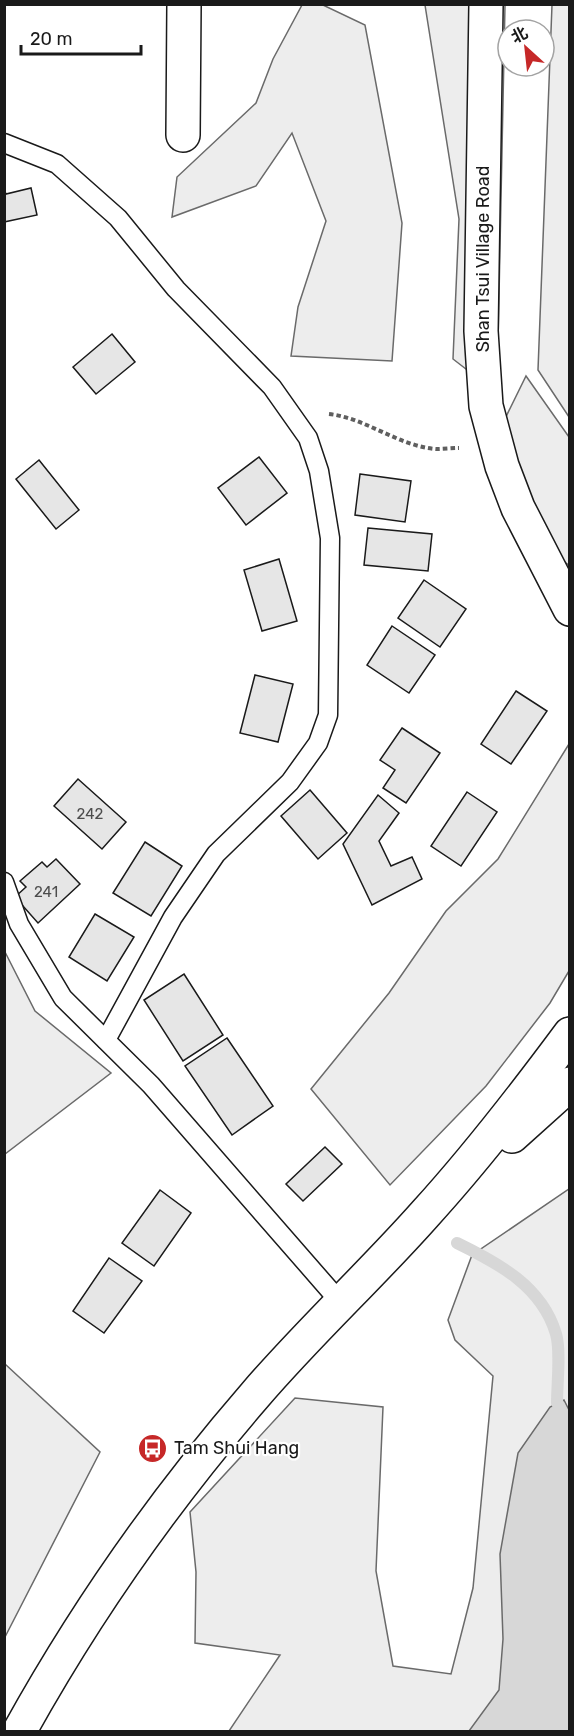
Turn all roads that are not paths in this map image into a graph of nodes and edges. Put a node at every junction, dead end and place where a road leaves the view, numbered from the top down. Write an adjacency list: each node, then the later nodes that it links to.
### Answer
1 (184, 4): 3 (main road)
2 (486, 4): 5 (main road, Shan Tsui Village Road)
3 (183, 135)
4 (4, 143): 10 (lane)
5 (518, 508): 6 (main road, Shan Tsui Village Road); 7 (main road, Shan Tsui Village Road)
6 (570, 579)
7 (570, 609)
8 (4, 882): 10 (lane)
9 (570, 1034): 12 (main road)
10 (106, 1040): 13 (lane)
11 (570, 1084): 12 (main road)
12 (426, 1214): 13 (main road)
13 (341, 1303): 14 (main road)
14 (19, 1731)

